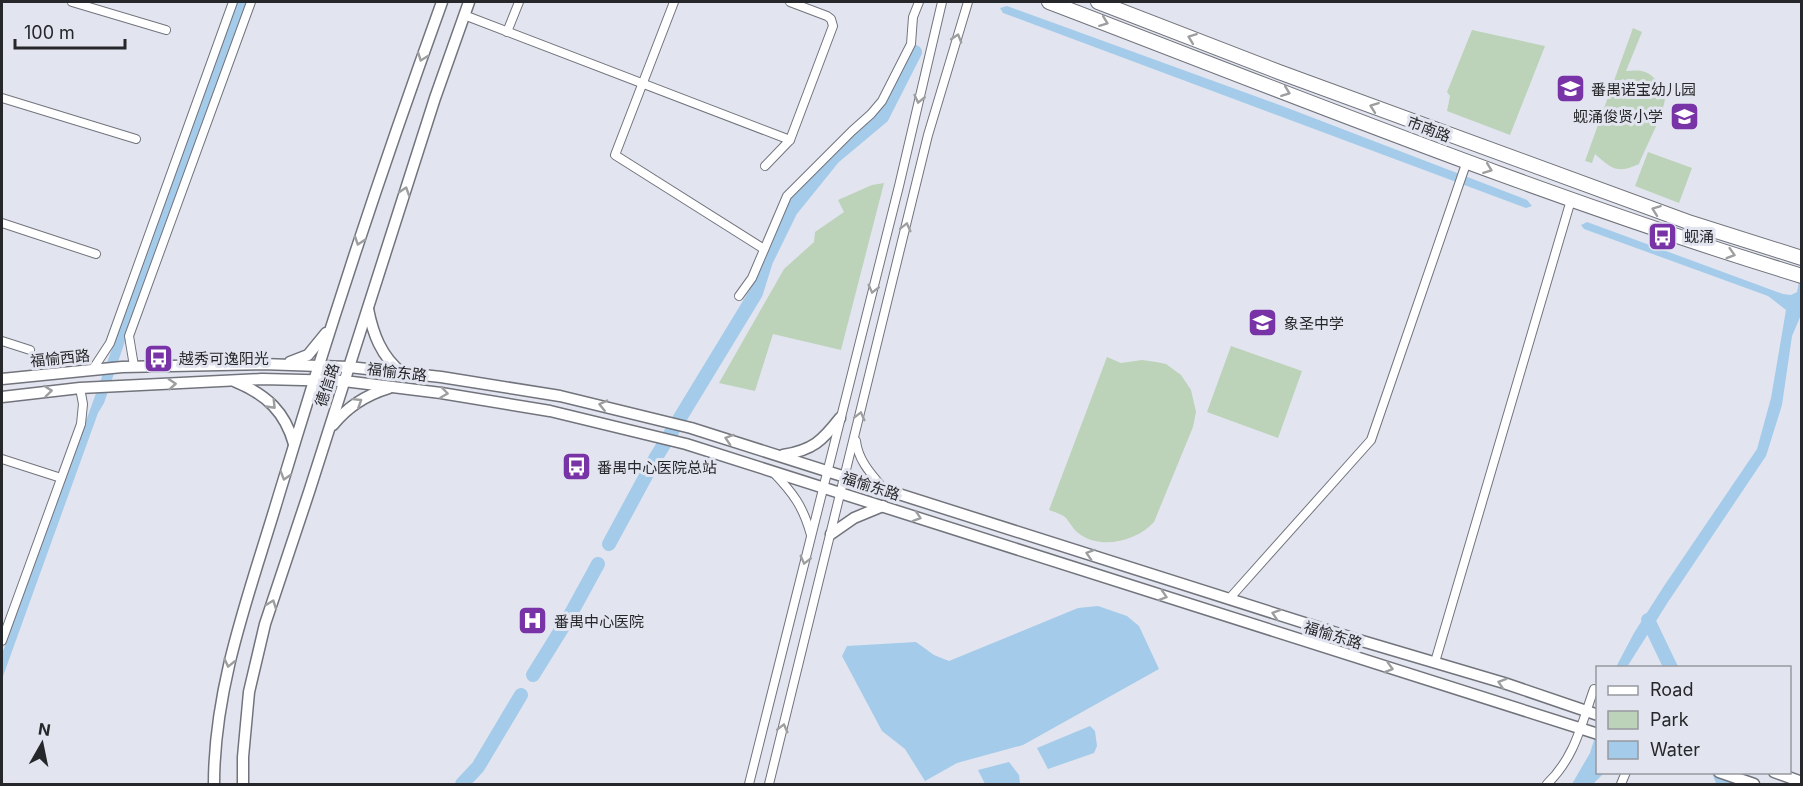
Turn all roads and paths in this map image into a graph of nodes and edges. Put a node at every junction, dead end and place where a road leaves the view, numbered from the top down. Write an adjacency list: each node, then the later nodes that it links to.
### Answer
1 (72, 2): 15 (street)
2 (232, 2): 39 (street)
3 (251, 2): 35 (street)
4 (442, 2): 31 (street, 德信路, one-way to 31)
5 (469, 2): 14 (street, 德信路)
6 (519, 2): 16 (street)
7 (674, 2): 17 (street)
8 (790, 2): 20 (street)
9 (919, 2): 25 (street)
10 (942, 2): 48 (street, one-way to 48)
11 (969, 2): 50 (street, one-way to 11)
12 (1049, 2): 22 (highway, 市南路, one-way to 22)
13 (1098, 2): 27 (highway, 市南路, one-way to 13)
14 (464, 15): 16 (street); 30 (street, 德信路, one-way to 14)
15 (166, 30)
16 (507, 32): 17 (street)
17 (642, 83): 20 (street); 25 (street)
18 (2, 98): 19 (street)
19 (136, 140)
20 (790, 140): 21 (street)
21 (765, 166)
22 (1465, 166): 23 (highway, 市南路, one-way to 23); 65 (street)
23 (1571, 201): 28 (highway, 市南路, one-way to 28); 67 (street)
24 (2, 223): 26 (street)
25 (764, 249): 29 (street)
26 (96, 254)
27 (1796, 257)
28 (1802, 276)
29 (740, 296)
30 (368, 307): 38 (street, 德信路); 40 (street)
31 (333, 322): 34 (street); 36 (street, 德信路)
32 (2, 341): 33 (street)
33 (30, 350)
34 (281, 364): 35 (street, 福愉东路); 36 (street, 福愉东路)
35 (134, 366): 37 (street, 福愉东路)
36 (319, 366): 38 (street, 福愉东路); 42 (street, 德信路)
37 (122, 367): 39 (street, 福愉西路)
38 (349, 367): 40 (street, 福愉东路); 44 (street, 德信路)
39 (96, 369): 41 (street, 福愉西路)
40 (402, 373): 52 (street, 福愉东路, one-way to 40)
41 (2, 379)
42 (314, 380): 43 (street, 福愉东路); 44 (street, 福愉东路); 51 (street, 德信路)
43 (233, 381): 46 (street, 福愉东路, one-way to 43); 51 (street, one-way to 51)
44 (344, 381): 45 (street, 福愉东路); 49 (street, 德信路)
45 (394, 387): 49 (street, one-way to 45); 55 (street, 福愉东路, one-way to 55)
46 (80, 388): 47 (street, one-way to 46); 58 (street)
47 (2, 397)
48 (840, 418): 53 (street); 56 (street)
49 (329, 429): 78 (street, 德信路, one-way to 49)
50 (856, 435): 57 (street); 60 (street)
51 (294, 445): 77 (street, 德信路, one-way to 77)
52 (766, 452): 53 (street, 福愉东路); 55 (street)
53 (778, 455): 56 (street, 福愉东路)
54 (2, 459): 58 (street)
55 (766, 469): 59 (street, 福愉东路); 64 (street)
56 (827, 471): 57 (street, 福愉东路); 59 (street)
57 (846, 477): 60 (street, 福愉东路); 61 (street)
58 (61, 478): 66 (street)
59 (823, 487): 61 (street, 福愉东路); 64 (street)
60 (883, 488): 65 (street, 福愉东路, one-way to 60)
61 (842, 492): 62 (street, 福愉东路); 63 (street)
62 (883, 506): 63 (street); 70 (street, 福愉东路, one-way to 70)
63 (831, 534): 80 (street, one-way to 63)
64 (811, 536): 79 (street, one-way to 79)
65 (1229, 599): 67 (street, 福愉东路, one-way to 65)
66 (2, 641)
67 (1435, 662): 69 (street, 福愉东路, one-way to 67)
68 (1594, 689): 71 (street)
69 (1535, 694): 70 (street); 71 (street, 福愉东路)
70 (1529, 711): 72 (street, 福愉东路)
71 (1592, 713): 72 (street)
72 (1581, 728): 73 (street, 福愉东路); 81 (street)
73 (1595, 733)
74 (1724, 774): 82 (street)
75 (1780, 774): 76 (street)
76 (1802, 782)
77 (214, 784)
78 (243, 784)
79 (749, 784)
80 (769, 784)
81 (1546, 784)
82 (1754, 784)

